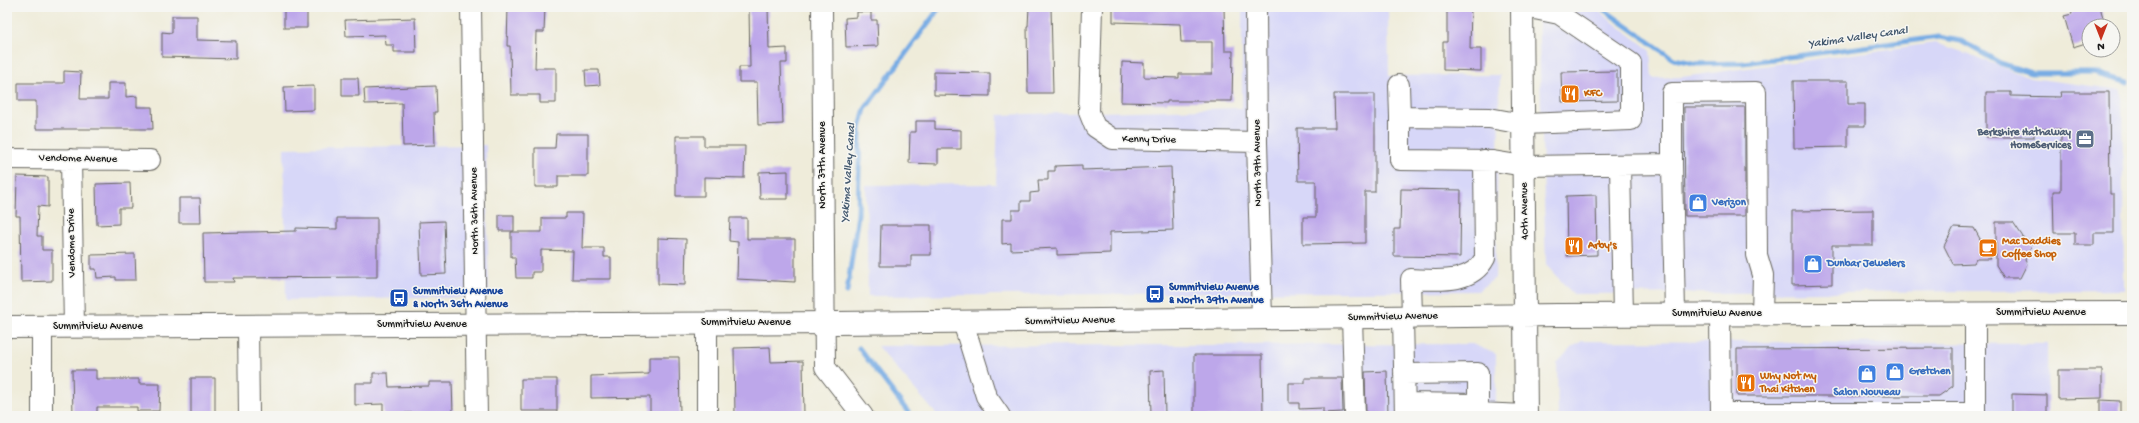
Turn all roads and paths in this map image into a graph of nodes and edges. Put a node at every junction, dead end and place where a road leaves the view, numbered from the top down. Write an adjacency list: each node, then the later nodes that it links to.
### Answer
1 (471, 7): 30 (street, North 36th Avenue)
2 (822, 7): 29 (street, North 37th Avenue)
3 (1092, 7): 9 (street, Kenny Drive)
4 (1256, 7): 9 (street, North 39th Avenue)
5 (1523, 7): 8 (main road, 40th Avenue); 8 (street)
6 (1399, 86): 7 (street)
7 (1400, 117): 8 (street); 13 (street)
8 (1523, 124): 16 (main road, 40th Avenue)
9 (1257, 142): 26 (street, North 39th Avenue)
10 (7, 159): 11 (street, Vendome Avenue)
11 (71, 159): 12 (street, Vendome Avenue); 34 (street, Vendome Drive)
12 (150, 160)
13 (1484, 160): 16 (street); 24 (street)
14 (1672, 164): 15 (street); 17 (street); 19 (street)
15 (1620, 165): 16 (street); 23 (street)
16 (1524, 166): 22 (main road, 40th Avenue)
17 (1675, 314): 18 (main road, Summitview Avenue); 23 (main road, Summitview Avenue)
18 (1720, 314): 19 (main road, Summitview Avenue); 39 (street)
19 (1762, 314): 20 (main road, Summitview Avenue)
20 (1975, 314): 21 (main road, Summitview Avenue); 38 (street)
21 (2132, 314)
22 (1526, 315): 23 (main road, Summitview Avenue); 24 (main road, Summitview Avenue); 47 (main road, 40th Avenue)
23 (1623, 315)
24 (1407, 317): 25 (main road, Summitview Avenue); 35 (street)
25 (1352, 318): 26 (main road, Summitview Avenue); 46 (street)
26 (1262, 319): 27 (main road, Summitview Avenue)
27 (963, 322): 29 (main road, Summitview Avenue); 45 (street)
28 (707, 323): 29 (main road, Summitview Avenue); 30 (main road, Summitview Avenue); 43 (street)
29 (824, 323): 44 (street, North 37th Avenue)
30 (476, 324): 31 (main road, Summitview Avenue); 42 (street, North 36th Avenue)
31 (248, 326): 34 (main road, Summitview Avenue); 41 (street)
32 (7, 327): 33 (main road, Summitview Avenue)
33 (42, 327): 34 (main road, Summitview Avenue); 40 (street)
34 (74, 327)
35 (1404, 374): 36 (street); 37 (street)
36 (1478, 404): 37 (street); 47 (street)
37 (1405, 409)
38 (1975, 414): 39 (street)
39 (1721, 415)
40 (42, 416)
41 (249, 416)
42 (477, 416)
43 (707, 416)
44 (863, 416)
45 (1000, 416)
46 (1354, 416)
47 (1526, 416)

